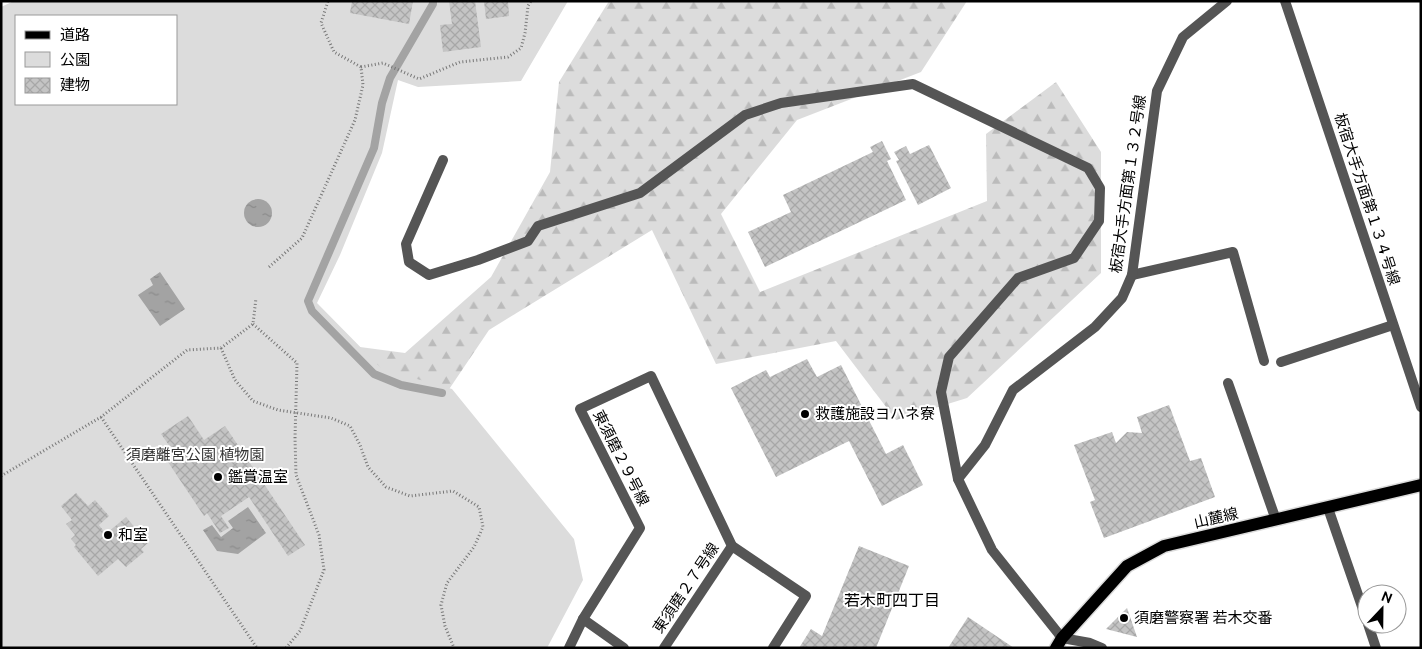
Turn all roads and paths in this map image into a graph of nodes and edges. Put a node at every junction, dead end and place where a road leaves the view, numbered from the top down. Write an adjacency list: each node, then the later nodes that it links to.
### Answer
1 (328, 1): 6 (path)
2 (531, 1): 6 (path)
3 (1227, 1): 5 (street, 板宿大手方面第１３２号線)
4 (1285, 1): 12 (street, 板宿大手方面第１３４号線)
5 (1216, 5): 9 (street, 板宿大手方面第１３２号線)
6 (361, 67): 8 (path)
7 (443, 160): 20 (street)
8 (269, 267)
9 (1132, 275): 14 (street); 20 (street, 板宿大手方面第１３２号線)
10 (256, 298): 11 (path)
11 (253, 324): 13 (path); 30 (path, bridge)
12 (1394, 325): 15 (street); 17 (street, 板宿大手方面第１３４号線)
13 (221, 348): 18 (path); 31 (path)
14 (1264, 361)
15 (1281, 362)
16 (1228, 383): 23 (street)
17 (1421, 407)
18 (101, 417): 19 (path); 29 (path)
19 (1, 476)
20 (958, 479): 28 (street)
21 (1421, 485): 22 (main road, 山麓線)
22 (1328, 508): 23 (main road, 山麓線); 25 (street)
23 (1276, 520): 28 (main road, 山麓線)
24 (732, 546): 26 (street, 東須磨２９号線); 34 (street, 東須磨２７号線); 35 (street, 東須磨２７号線)
25 (1357, 591)
26 (583, 619): 32 (street); 33 (street)
27 (1372, 634): 37 (street)
28 (1059, 643): 36 (street)
29 (257, 648)
30 (286, 648)
31 (454, 648)
32 (568, 648)
33 (624, 648)
34 (664, 648)
35 (773, 648)
36 (1102, 648)
37 (1376, 648)

